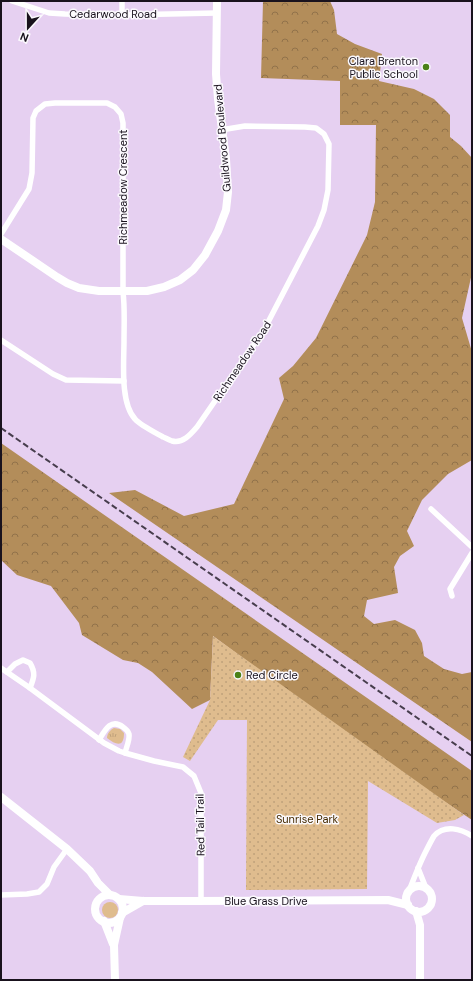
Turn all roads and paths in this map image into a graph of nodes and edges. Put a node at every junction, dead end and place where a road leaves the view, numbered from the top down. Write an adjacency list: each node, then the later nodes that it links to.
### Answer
1 (12, 1): 4 (street, Cedarwood Road)
2 (122, 1): 6 (street)
3 (217, 1): 5 (street, Guildwood Boulevard)
4 (22, 3): 6 (street, Cedarwood Road)
5 (217, 13): 6 (street, Cedarwood Road); 7 (street, Guildwood Boulevard)
6 (122, 15)
7 (221, 130): 10 (street, Guildwood Boulevard); 12 (street, Richmeadow Road)
8 (1, 234): 10 (street, Richmeadow Crescent)
9 (1, 239): 10 (street, Guildwood Boulevard)
10 (123, 292): 12 (street, Richmeadow Road)
11 (1, 340): 12 (street)
12 (124, 381)
13 (431, 509): 14 (street)
14 (472, 547)
15 (472, 553): 16 (street)
16 (452, 596)
17 (1, 668): 18 (street, Red Tail Trail)
18 (7, 672): 19 (street, Red Tail Trail); 19 (street)
19 (30, 688): 20 (street, Red Tail Trail)
20 (99, 740): 21 (street, Red Tail Trail); 21 (street)
21 (125, 753): 35 (street, Red Tail Trail)
22 (1, 797): 24 (street)
23 (472, 836): 25 (street)
24 (67, 849): 26 (street); 29 (street)
25 (418, 868): 27 (street); 28 (street)
26 (98, 883): 30 (street); 32 (street)
27 (426, 888): 28 (street); 37 (street)
28 (409, 892): 33 (street, Blue Grass Drive); 36 (street)
29 (1, 895)
30 (110, 895): 31 (street); 32 (street)
31 (119, 899): 34 (street, Blue Grass Drive); 38 (street)
32 (99, 900): 39 (street)
33 (388, 900): 35 (street, Blue Grass Drive); 36 (street, Blue Grass Drive)
34 (143, 901): 35 (street, Blue Grass Drive); 38 (street, Blue Grass Drive)
35 (200, 901)
36 (408, 905): 37 (street)
37 (420, 911): 42 (street)
38 (121, 915): 39 (street); 40 (street)
39 (104, 921): 40 (street)
40 (114, 945): 41 (street)
41 (115, 980)
42 (420, 980)

